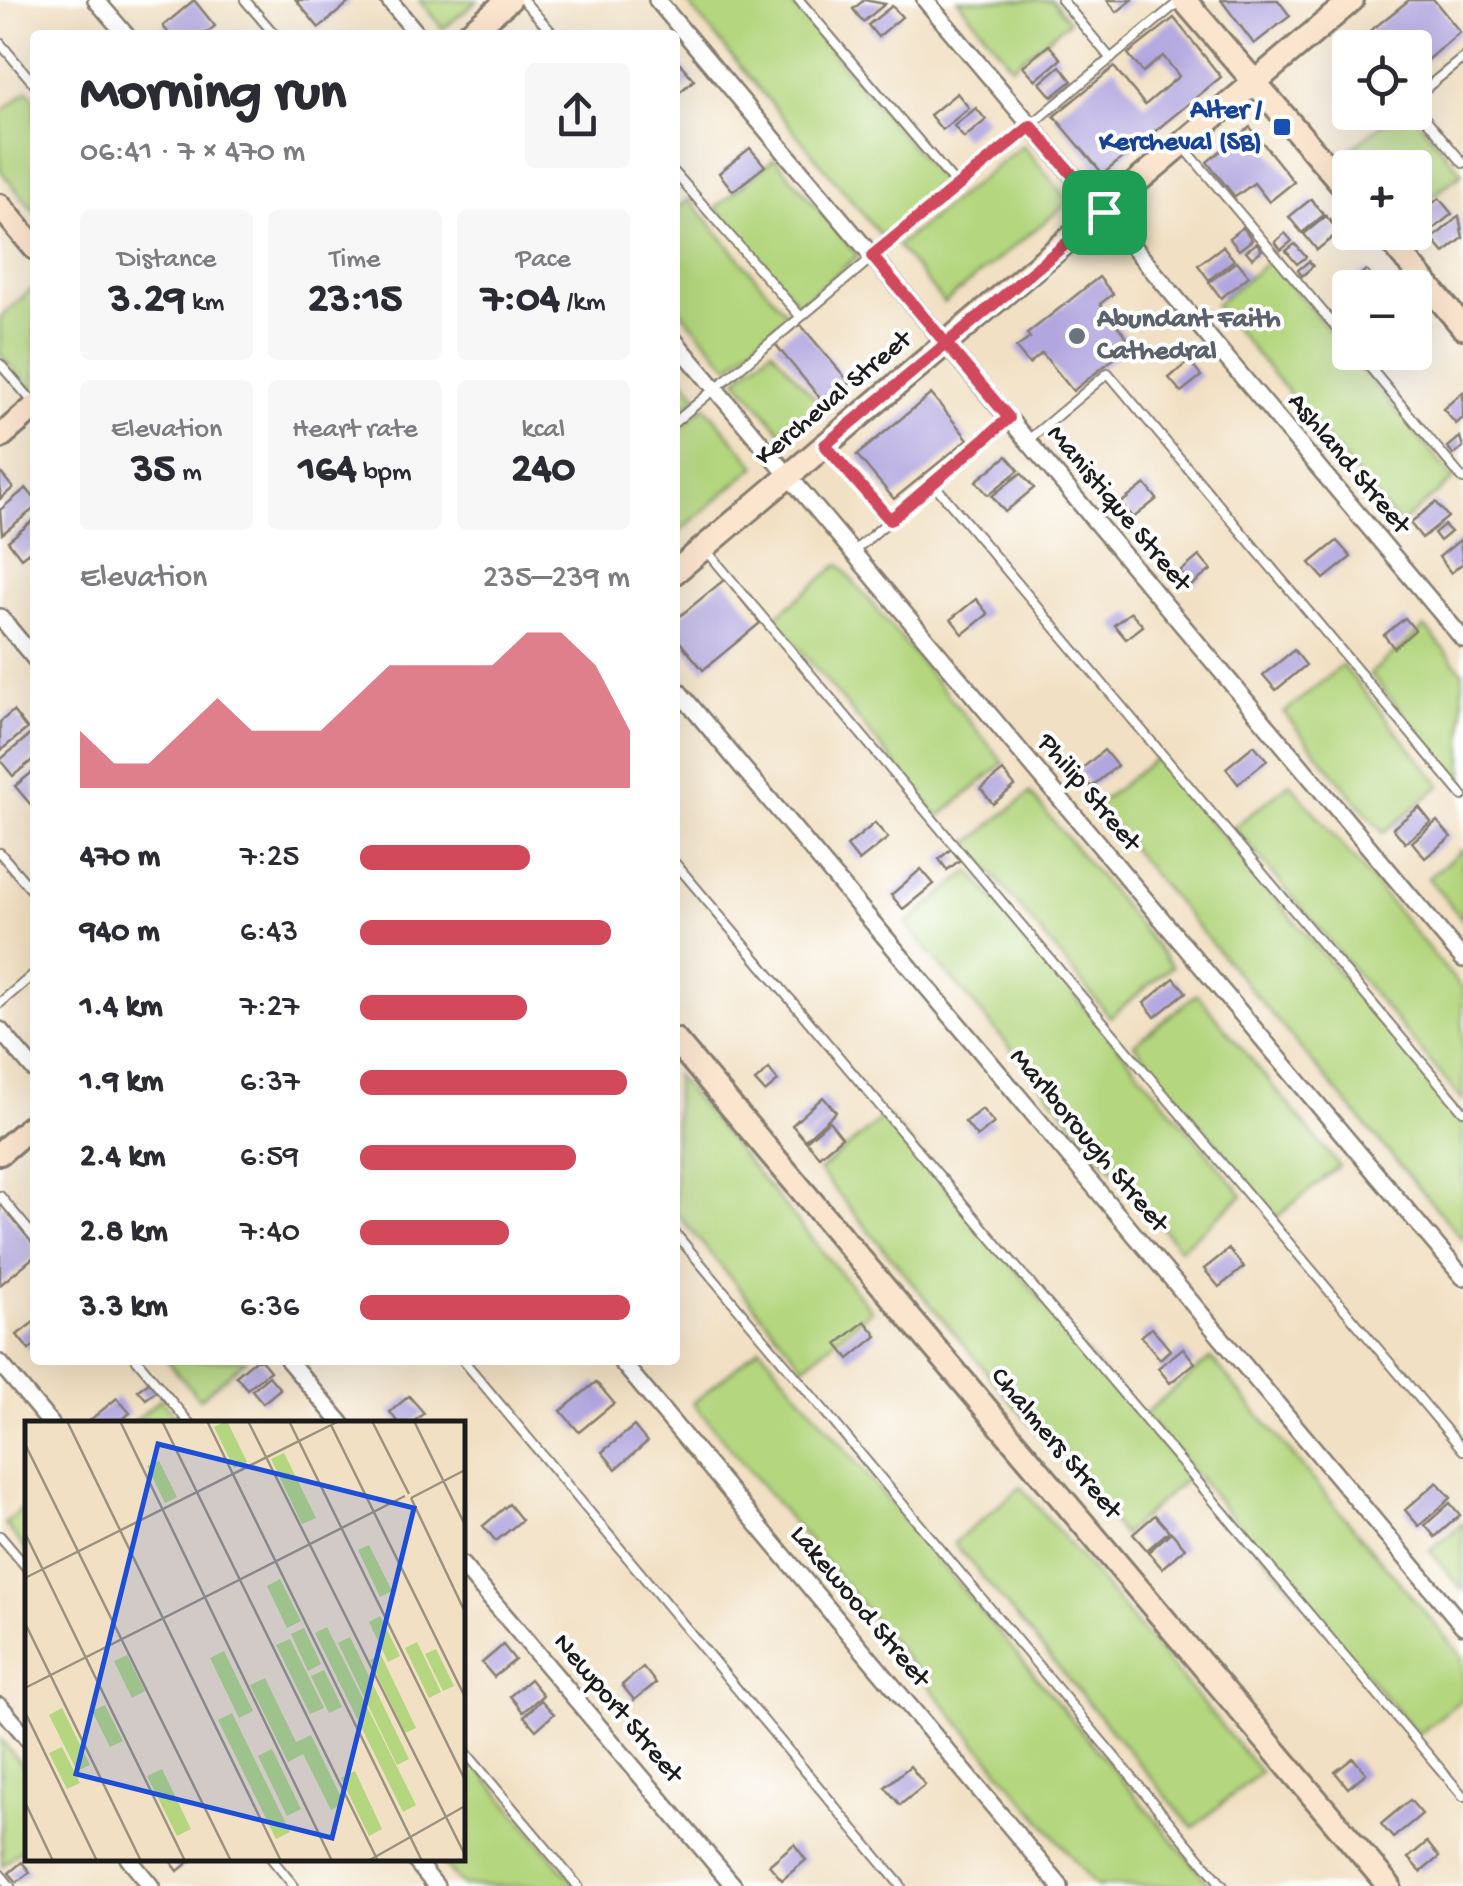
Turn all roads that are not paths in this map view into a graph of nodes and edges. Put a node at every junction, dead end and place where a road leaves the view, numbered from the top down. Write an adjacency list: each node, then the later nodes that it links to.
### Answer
1 (96, 0): 12 (street)
2 (245, 0): 13 (lane)
3 (389, 0): 14 (street)
4 (510, 0): 15 (street)
5 (523, 0): 16 (lane)
6 (657, 0): 34 (street, Manistique Street)
7 (798, 0): 29 (lane)
8 (925, 0): 23 (street, Ashland Street)
9 (1062, 0): 18 (lane)
10 (1183, 0): 18 (lane); 21 (street)
11 (1352, 0): 21 (street, Kercheval Street)
12 (122, 30)
13 (271, 30)
14 (414, 30)
15 (474, 30)
16 (550, 30)
17 (0, 43): 20 (lane)
18 (1111, 58): 23 (lane)
19 (1463, 58): 22 (lane)
20 (30, 79)
21 (1256, 82): 25 (street, Kercheval Street); 27 (street)
22 (1432, 84)
23 (1031, 126): 29 (lane); 31 (street, Ashland Street)
24 (1432, 126): 26 (lane)
25 (1183, 146): 31 (street, Kercheval Street); 36 (lane)
26 (1463, 163)
27 (1332, 172)
28 (680, 179): 35 (lane)
29 (957, 186): 34 (lane)
30 (0, 206): 32 (street)
31 (1104, 212): 38 (street, Kercheval Street); 58 (street, Ashland Street)
32 (30, 242)
33 (1398, 250): 37 (street)
34 (872, 256): 35 (lane); 38 (street, Manistique Street)
35 (800, 316): 42 (lane)
36 (1332, 323)
37 (1463, 328)
38 (946, 344): 46 (street, Manistique Street); 49 (street, Kercheval Street)
39 (680, 346): 42 (street, Philip Street)
40 (0, 364): 43 (lane)
41 (1372, 370): 51 (lane)
42 (715, 388): 45 (lane); 50 (street, Philip Street)
43 (30, 400)
44 (30, 410): 47 (street)
45 (680, 418)
46 (1009, 418): 48 (street, Manistique Street); 52 (lane)
47 (0, 437)
48 (1028, 440): 61 (lane); 65 (street, Manistique Street)
49 (825, 445): 50 (street, Kercheval Street); 53 (lane)
50 (788, 476): 54 (street, Kercheval Street); 55 (street, Philip Street)
51 (1463, 478)
52 (933, 483): 53 (lane); 71 (lane)
53 (890, 520): 55 (lane)
54 (704, 548): 56 (street, Kercheval Street); 86 (lane)
55 (853, 552): 77 (street, Philip Street)
56 (680, 568)
57 (0, 618): 59 (street)
58 (1463, 639)
59 (30, 654)
60 (680, 693): 90 (street, Marlborough Street)
61 (1463, 796)
62 (0, 853): 64 (lane)
63 (680, 868): 94 (lane)
64 (30, 888)
65 (1463, 959)
66 (30, 977): 67 (lane)
67 (0, 1003)
68 (0, 1030): 70 (street)
69 (680, 1046): 108 (street, Chalmers Street)
70 (30, 1066)
71 (1463, 1111)
72 (30, 1127): 73 (street)
73 (0, 1153)
74 (0, 1196): 75 (lane)
75 (30, 1232)
76 (680, 1239): 107 (lane)
77 (1463, 1278)
78 (0, 1362): 83 (street)
79 (141, 1365): 84 (lane)
80 (292, 1365): 85 (street)
81 (467, 1365): 105 (lane)
82 (624, 1365): 106 (street, Lakewood Street)
83 (49, 1421)
84 (188, 1421)
85 (339, 1421)
86 (1463, 1450)
87 (0, 1536): 88 (lane)
88 (25, 1565)
89 (465, 1569): 104 (street, Newport Street)
90 (1463, 1626)
91 (0, 1706): 92 (street)
92 (25, 1735)
93 (465, 1752): 103 (lane)
94 (1463, 1796)
95 (130, 1861): 100 (street)
96 (273, 1861): 101 (lane)
97 (416, 1861): 102 (street)
98 (0, 1874): 99 (lane)
99 (10, 1886)
100 (151, 1886)
101 (294, 1886)
102 (436, 1886)
103 (578, 1886)
104 (734, 1886)
105 (901, 1886)
106 (1060, 1886)
107 (1223, 1886)
108 (1389, 1886)

